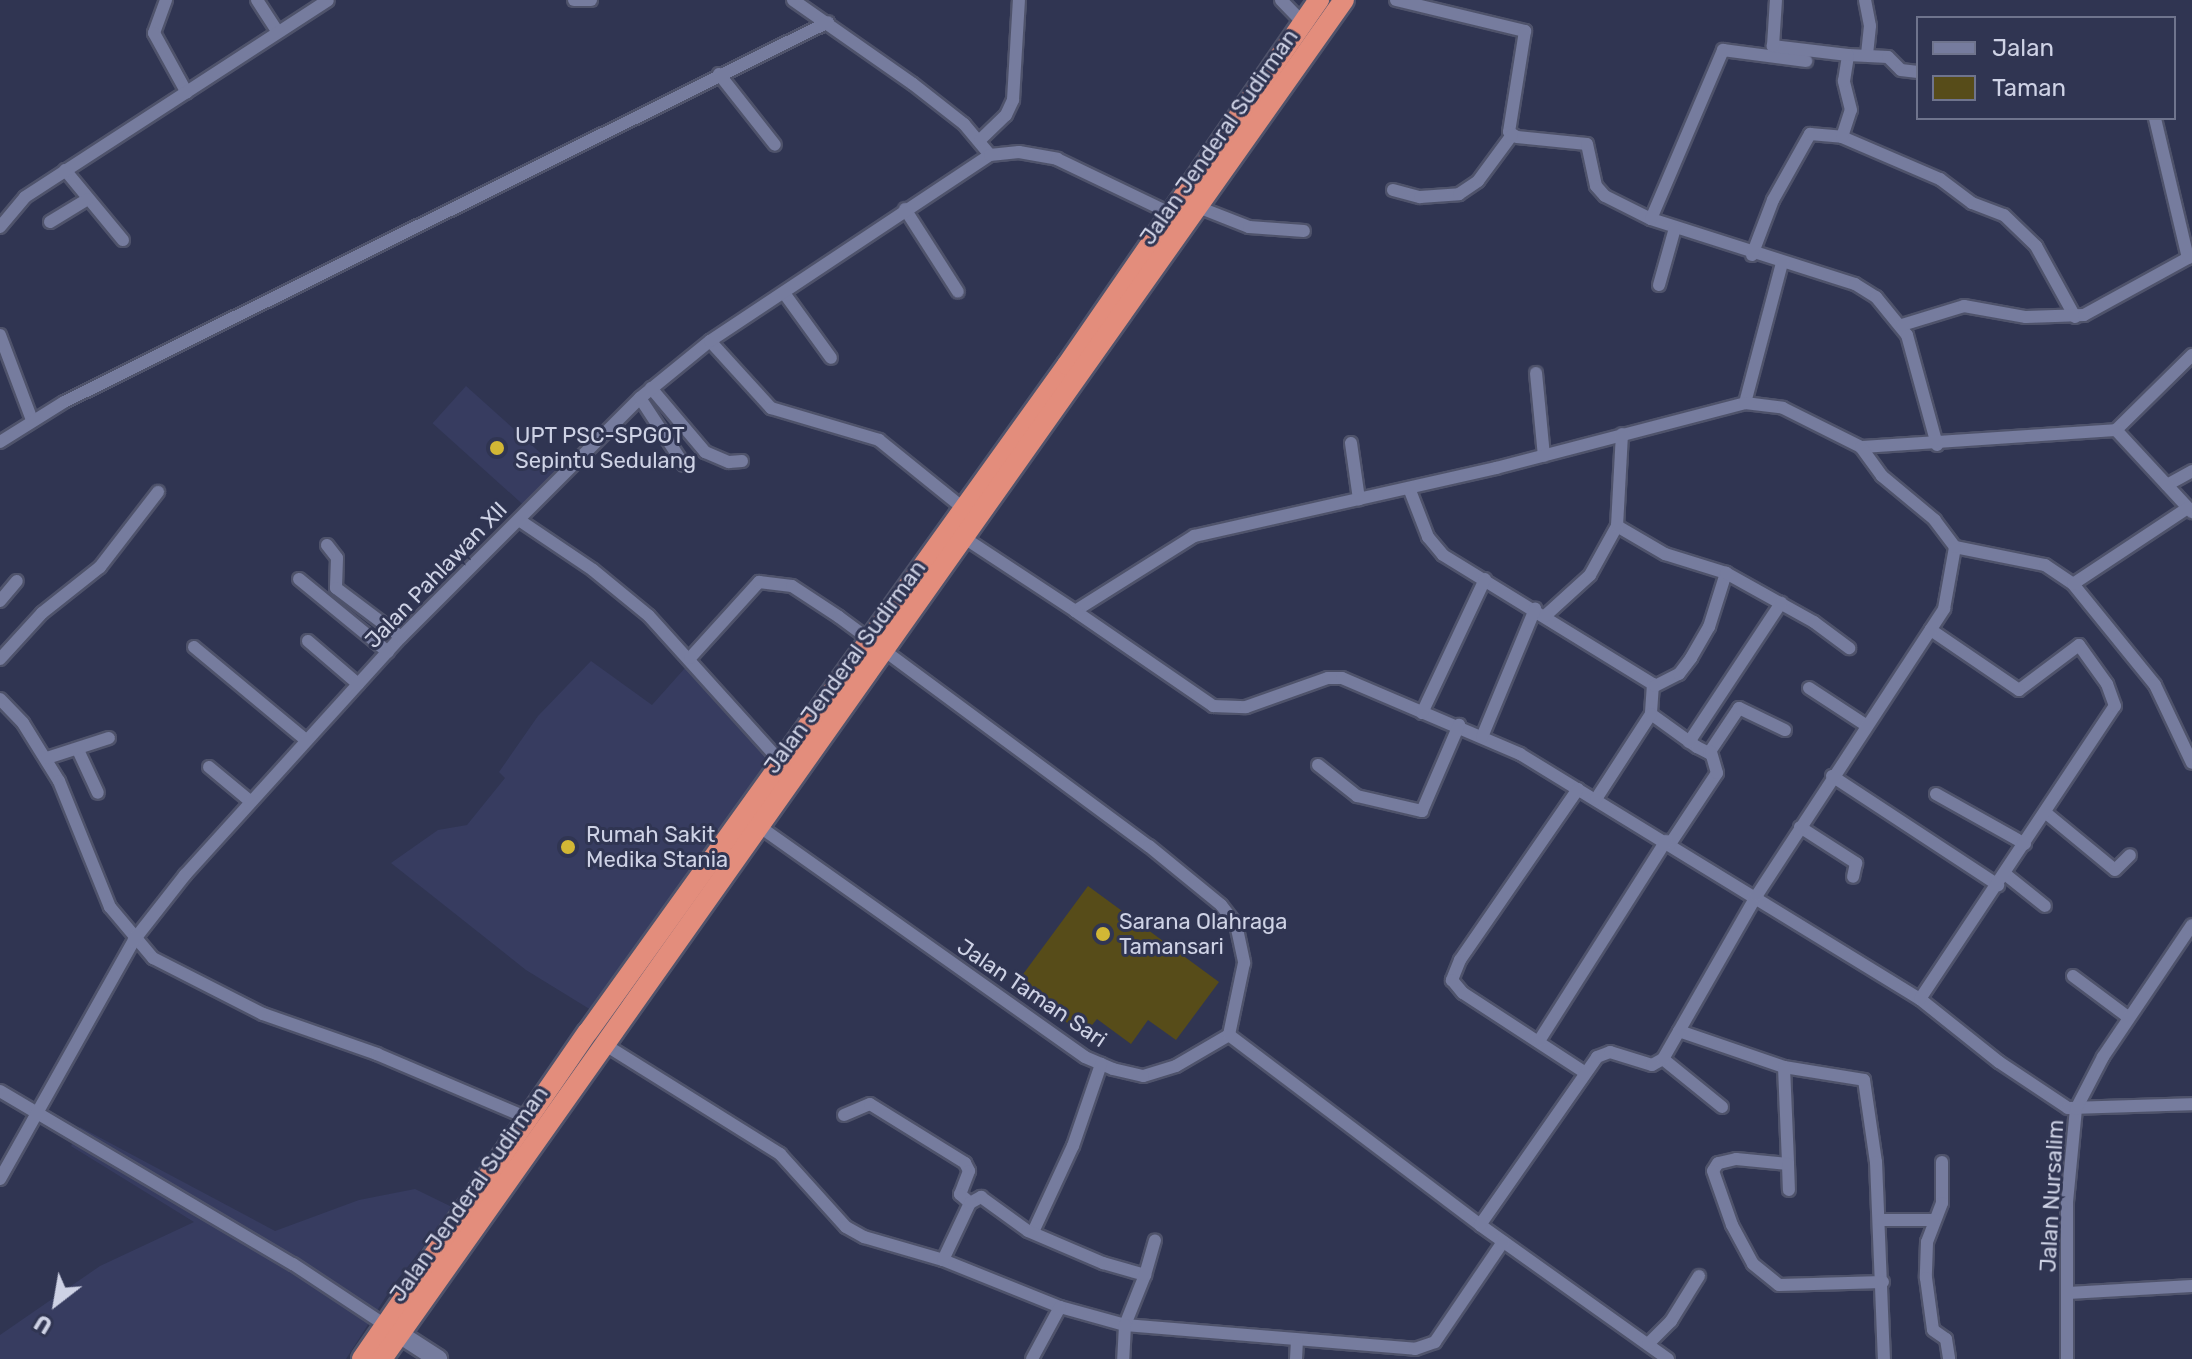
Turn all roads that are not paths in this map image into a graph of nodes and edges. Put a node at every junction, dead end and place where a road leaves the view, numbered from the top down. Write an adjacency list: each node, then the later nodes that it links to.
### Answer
1 (166, 0): 23 (street)
2 (257, 0): 16 (street)
3 (328, 0): 16 (street)
4 (574, 0): 5 (street)
5 (591, 0)
6 (793, 0): 14 (street)
7 (1019, 0): 28 (street)
8 (1281, 0): 15 (street)
9 (1319, 0): 15 (highway, Jalan Jenderal Sudirman)
10 (1344, 0): 25 (highway, Jalan Jenderal Sudirman)
11 (1396, 0): 26 (street)
12 (1776, 0): 17 (street)
13 (1865, 0): 18 (street)
14 (828, 22): 22 (street); 28 (street)
15 (1303, 23): 25 (highway, Jalan Jenderal Sudirman)
16 (278, 32): 23 (street)
17 (1772, 51): 19 (street); 20 (street); 37 (street)
18 (1867, 54): 19 (street); 21 (street)
19 (1848, 55): 27 (street)
20 (1806, 61)
21 (1916, 72)
22 (719, 74): 29 (street); 58 (street)
23 (187, 93): 31 (street)
24 (2155, 120): 48 (street)
25 (1241, 130): 34 (highway, Jalan Jenderal Sudirman); 36 (highway, Jalan Jenderal Sudirman)
26 (1512, 135): 32 (street); 37 (street)
27 (1842, 137): 43 (street); 48 (street)
28 (980, 140): 30 (street)
29 (775, 145)
30 (990, 155): 35 (street, Jalan Pahlawan XII); 36 (street)
31 (65, 170): 33 (street); 39 (street)
32 (1393, 190)
33 (88, 199): 38 (street); 42 (street)
34 (1198, 207): 41 (street); 77 (highway, Jalan Jenderal Sudirman)
35 (905, 209): 46 (street); 47 (street, Jalan Pahlawan XII)
36 (1172, 214): 73 (highway, Jalan Jenderal Sudirman)
37 (1651, 219): 40 (street)
38 (50, 222)
39 (0, 227)
40 (1675, 228): 43 (street); 45 (street)
41 (1304, 231)
42 (123, 240)
43 (1752, 255): 44 (street)
44 (1782, 263): 49 (street); 57 (street)
45 (1659, 285)
46 (958, 292)
47 (784, 293): 51 (street, Jalan Pahlawan XII); 53 (street)
48 (2075, 317): 49 (street)
49 (1902, 325): 63 (street)
50 (0, 335): 58 (street)
51 (710, 341): 55 (street, Jalan Pahlawan XII); 73 (street)
52 (2192, 355): 59 (street)
53 (831, 358)
54 (1536, 373): 65 (street)
55 (651, 388): 56 (street, Jalan Pahlawan XII); 66 (street)
56 (640, 398): 67 (street); 75 (street, Jalan Pahlawan XII)
57 (1745, 403): 60 (street); 64 (street)
58 (32, 420): 61 (street)
59 (2116, 430): 63 (street); 69 (street)
60 (1622, 434): 65 (street); 76 (street)
61 (0, 442)
62 (1351, 443): 72 (street)
63 (1937, 445): 64 (street)
64 (1861, 447): 79 (street)
65 (1544, 456): 70 (street)
66 (742, 461)
67 (684, 465)
68 (2192, 471): 69 (street)
69 (2167, 485): 74 (street)
70 (1409, 488): 72 (street); 82 (street)
71 (158, 492): 97 (street)
72 (1359, 499): 87 (street)
73 (963, 508): 92 (highway, Jalan Jenderal Sudirman)
74 (2190, 510): 84 (street)
75 (519, 520): 90 (street, Jalan Pahlawan XII); 96 (street)
76 (1617, 526): 80 (street); 88 (street)
77 (966, 539): 87 (street); 92 (highway, Jalan Jenderal Sudirman)
78 (327, 545): 90 (street)
79 (1955, 547): 84 (street); 89 (street)
80 (1726, 573): 86 (street); 99 (street)
81 (299, 579): 95 (street)
82 (1485, 579): 88 (street); 102 (street)
83 (17, 581): 85 (street)
84 (2073, 584): 115 (street)
85 (0, 601)
86 (1781, 603): 94 (street); 110 (street)
87 (1075, 611): 102 (street)
88 (1540, 613): 99 (street); 107 (street)
89 (1931, 630): 105 (street); 124 (street)
90 (401, 637): 95 (street, Jalan Pahlawan XII)
91 (308, 641): 98 (street)
92 (876, 646): 96 (street); 114 (highway, Jalan Jenderal Sudirman); 125 (highway, Jalan Jenderal Sudirman); 140 (street)
93 (194, 647): 109 (street)
94 (1849, 648)
95 (388, 652): 98 (street, Jalan Pahlawan XII)
96 (690, 658): 114 (street)
97 (0, 659)
98 (358, 684): 109 (street, Jalan Pahlawan XII)
99 (1655, 686): 103 (street)
100 (1809, 688): 105 (street)
101 (0, 699): 113 (street)
102 (1422, 713): 104 (street)
103 (1651, 714): 110 (street); 122 (street)
104 (1459, 725): 107 (street); 116 (street)
105 (1867, 726): 118 (street)
106 (1785, 730): 112 (street)
107 (1482, 737): 119 (street)
108 (109, 738): 111 (street)
109 (306, 740): 123 (street, Jalan Pahlawan XII)
110 (1689, 742): 112 (street)
111 (78, 750): 113 (street); 120 (street)
112 (1711, 752): 127 (street)
113 (47, 758): 135 (street)
114 (782, 763): 153 (highway, Jalan Jenderal Sudirman)
115 (2192, 763)
116 (1318, 765)
117 (209, 767): 123 (street)
118 (1832, 776): 126 (street); 131 (street)
119 (1578, 789): 122 (street); 141 (street)
120 (98, 793)
121 (1936, 794): 128 (street)
122 (1596, 799): 127 (street)
123 (250, 801): 135 (street, Jalan Pahlawan XII)
124 (2046, 813): 128 (street); 129 (street)
125 (760, 827): 142 (highway, Jalan Jenderal Sudirman); 144 (street, Jalan Taman Sari)
126 (1800, 827): 130 (street); 132 (street)
127 (1668, 842): 132 (street); 141 (street)
128 (2025, 844): 131 (street)
129 (2130, 855)
130 (1853, 877)
131 (2001, 879): 133 (street); 137 (street)
132 (1757, 895): 137 (street); 139 (street)
133 (2045, 906)
134 (2192, 925): 138 (street, Jalan Nursalim)
135 (134, 940): 152 (street, Jalan Pahlawan XII); 153 (street)
136 (2073, 976): 138 (street)
137 (1920, 999): 150 (street)
138 (2128, 1017): 150 (street, Jalan Nursalim)
139 (1679, 1031): 143 (street); 145 (street)
140 (1229, 1035): 144 (street, Jalan Taman Sari); 161 (street)
141 (1539, 1041): 146 (street)
142 (604, 1044): 165 (street); 173 (highway, Jalan Jenderal Sudirman)
143 (1663, 1059): 146 (street); 149 (street)
144 (1101, 1064): 162 (street)
145 (1784, 1067): 155 (street); 159 (street)
146 (1584, 1072): 161 (street)
147 (0, 1091): 152 (street)
148 (2192, 1104): 150 (street)
149 (1722, 1107)
150 (2076, 1109): 170 (street, Jalan Nursalim)
151 (844, 1115): 158 (street)
152 (36, 1117): 156 (street, Jalan Pahlawan XII); 173 (street)
153 (528, 1118): 173 (highway, Jalan Jenderal Sudirman)
154 (1942, 1162): 160 (street)
155 (1788, 1164): 157 (street); 168 (street)
156 (0, 1179)
157 (1789, 1190)
158 (970, 1203): 162 (street); 165 (street)
159 (1879, 1220): 160 (street); 168 (street)
160 (1934, 1220): 184 (street)
161 (1480, 1225): 164 (street)
162 (1033, 1232): 166 (street)
163 (1155, 1240): 166 (street)
164 (1503, 1242): 174 (street); 175 (street)
165 (943, 1260): 171 (street)
166 (1145, 1275): 172 (street)
167 (1699, 1276): 175 (street)
168 (1883, 1282): 183 (street)
169 (2192, 1286): 170 (street)
170 (2068, 1293): 185 (street, Jalan Nursalim)
171 (1060, 1307): 172 (street); 179 (street)
172 (1125, 1325): 174 (street); 180 (street)
173 (392, 1330): 176 (highway, Jalan Jenderal Sudirman); 177 (highway, Jalan Jenderal Sudirman); 178 (main road)
174 (1297, 1341): 181 (street)
175 (1648, 1344): 182 (street)
176 (362, 1359)
177 (382, 1359)
178 (438, 1359)
179 (1032, 1359)
180 (1123, 1359)
181 (1296, 1359)
182 (1668, 1359)
183 (1884, 1359)
184 (1949, 1359)
185 (2067, 1359)

